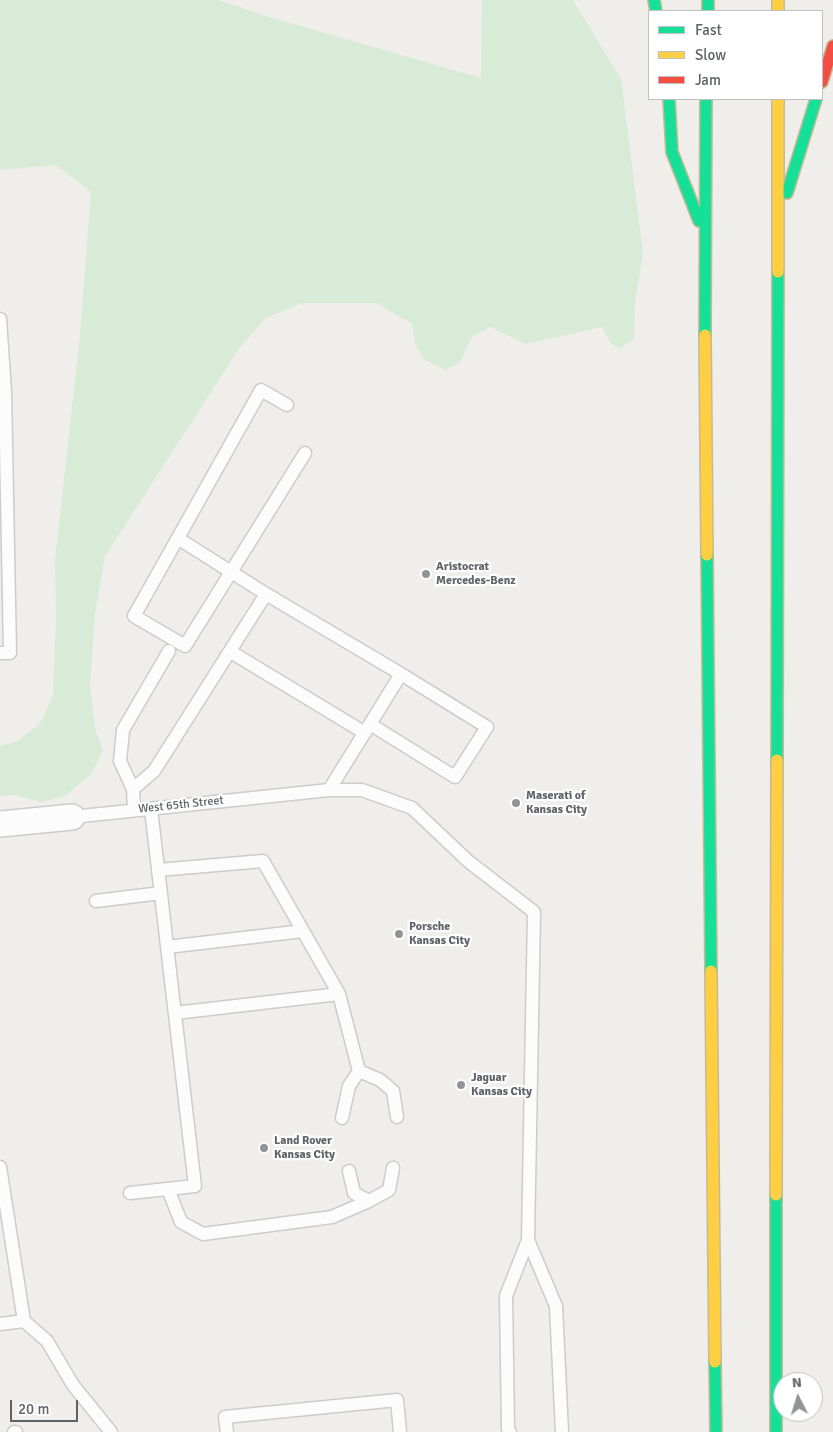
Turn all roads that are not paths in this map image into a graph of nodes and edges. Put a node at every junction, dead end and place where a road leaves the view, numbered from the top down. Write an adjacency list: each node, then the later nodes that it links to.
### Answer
1 (833, 46): 2 (highway)
2 (823, 79)
3 (669, 100): 8 (highway)
4 (706, 100): 8 (highway)
5 (778, 100): 7 (highway)
6 (816, 100): 7 (highway)
7 (779, 218): 53 (highway)
8 (704, 234): 45 (highway)
9 (0, 319): 17 (lane)
10 (286, 405): 12 (lane)
11 (305, 453): 13 (lane)
12 (178, 539): 13 (lane); 13 (lane)
13 (231, 572): 14 (lane)
14 (266, 594): 16 (lane); 18 (lane)
15 (169, 651): 20 (lane)
16 (231, 652): 19 (lane); 20 (lane)
17 (0, 653)
18 (401, 674): 19 (lane); 19 (lane)
19 (367, 728): 21 (lane)
20 (133, 788): 23 (lane)
21 (329, 790): 22 (lane, West 65th Street); 42 (lane, West 65th Street)
22 (151, 809): 23 (lane, West 65th Street); 26 (lane)
23 (134, 810): 24 (lane, West 65th Street)
24 (72, 817): 25 (street, West 65th Street)
25 (0, 824)
26 (158, 870): 27 (lane); 29 (lane)
27 (161, 893): 28 (lane); 30 (lane)
28 (96, 901)
29 (303, 930): 30 (lane); 31 (lane)
30 (167, 947): 32 (lane)
31 (339, 994): 32 (lane); 33 (lane)
32 (175, 1013): 39 (lane)
33 (359, 1071): 34 (lane); 35 (lane)
34 (397, 1117)
35 (342, 1118)
36 (0, 1168): 43 (lane)
37 (394, 1168): 41 (lane)
38 (349, 1171): 41 (lane)
39 (168, 1189): 40 (lane); 41 (lane)
40 (130, 1194)
41 (368, 1201)
42 (528, 1240): 49 (lane); 50 (lane)
43 (24, 1320): 44 (lane); 46 (lane)
44 (0, 1324)
45 (716, 1390): 51 (highway); 52 (highway)
46 (111, 1432)
47 (227, 1432): 48 (lane)
48 (400, 1432)
49 (510, 1432)
50 (562, 1432)
51 (704, 1432)
52 (716, 1432)
53 (776, 1432)

